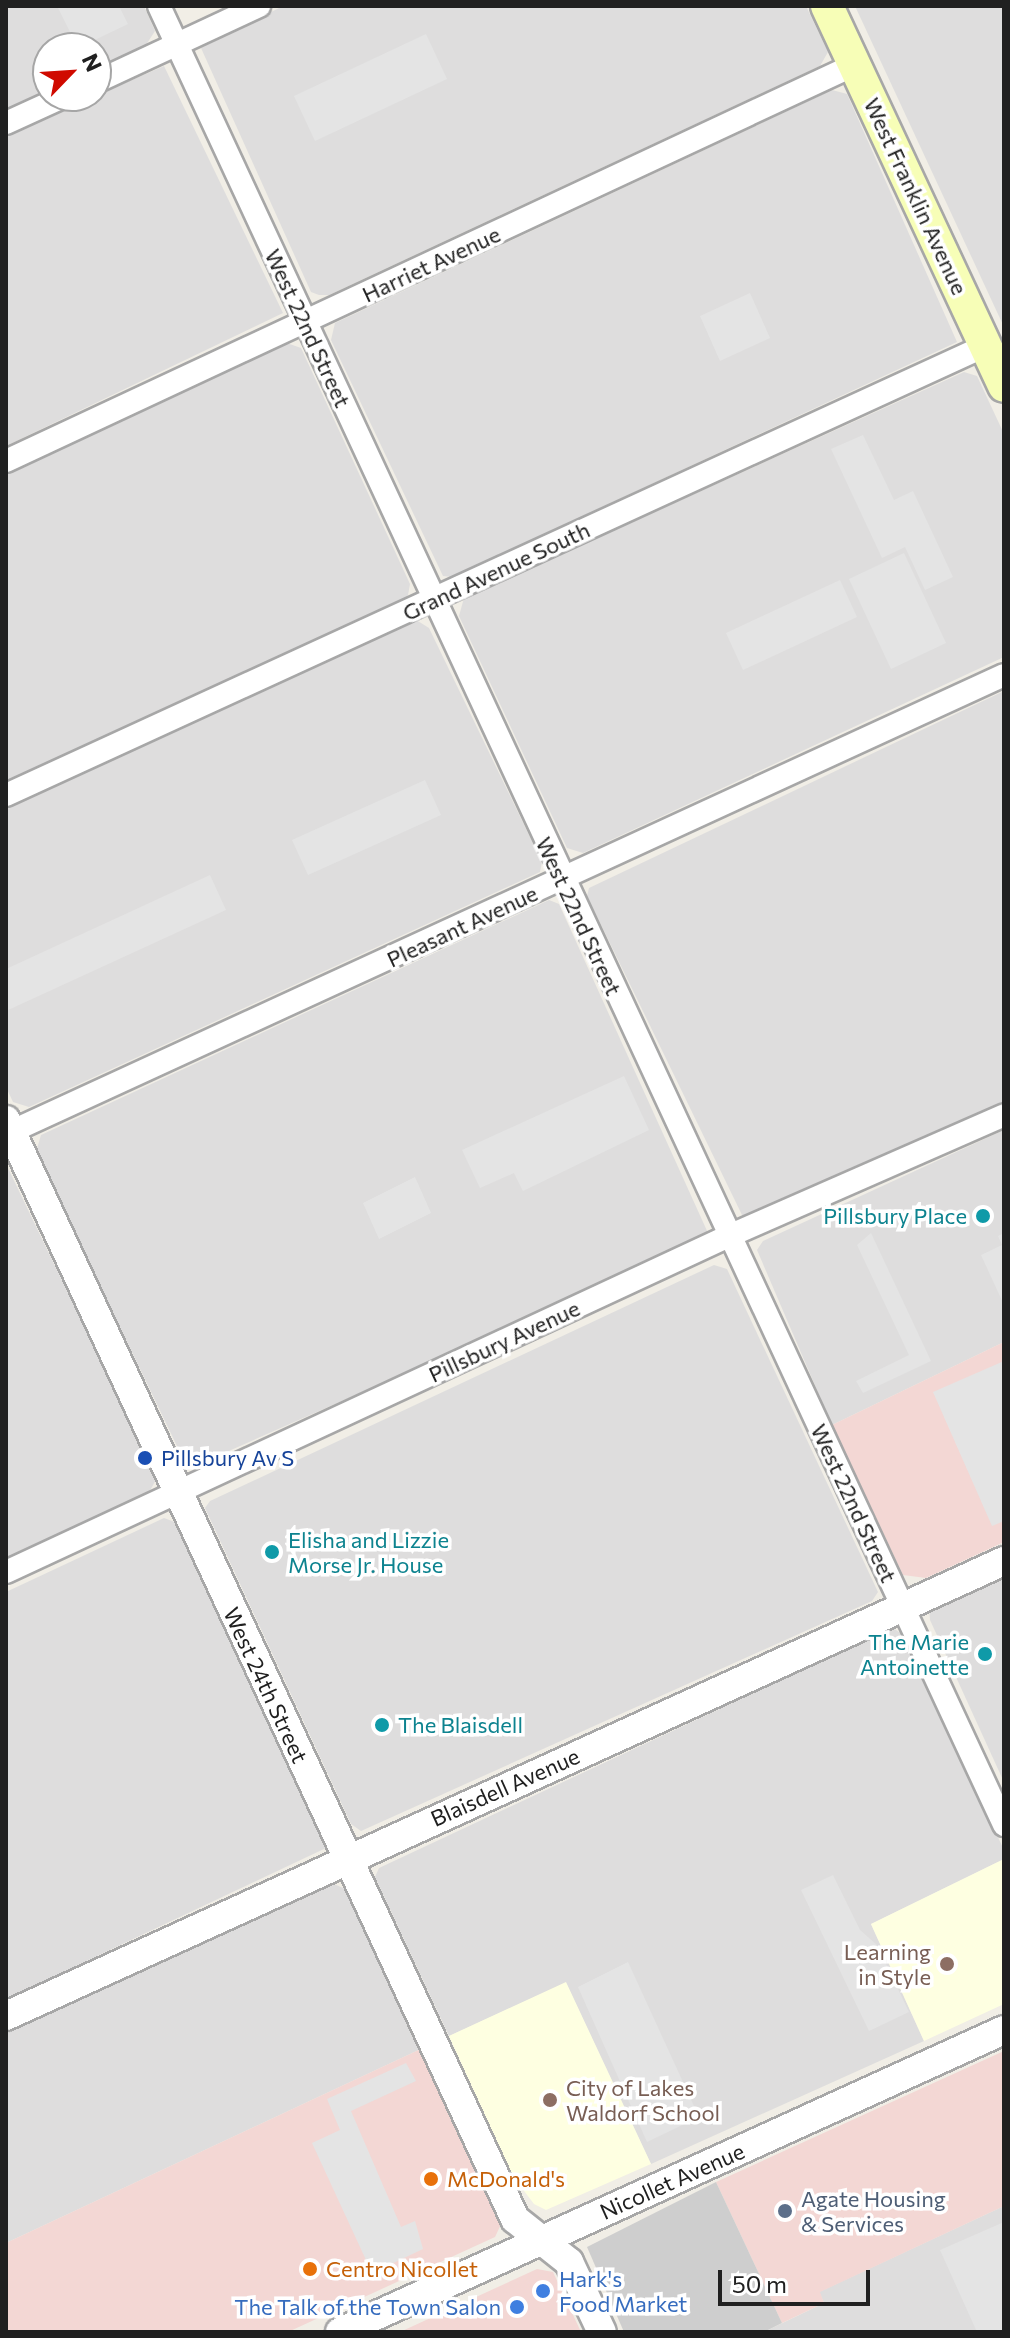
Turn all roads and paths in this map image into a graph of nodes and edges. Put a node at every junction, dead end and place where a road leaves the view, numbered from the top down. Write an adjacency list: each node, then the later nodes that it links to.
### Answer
1 (159, 6): 4 (street, West 22nd Street)
2 (259, 6): 4 (street)
3 (827, 6): 5 (main road, West Franklin Avenue)
4 (177, 45): 6 (street); 9 (street, West 22nd Street)
5 (854, 65): 9 (street, Harriet Avenue); 10 (main road, West Franklin Avenue)
6 (112, 75)
7 (32, 111): 8 (street)
8 (6, 123)
9 (305, 323): 12 (street, Harriet Avenue); 13 (street, West 22nd Street)
10 (985, 346): 11 (main road, West Franklin Avenue); 13 (street, Grand Avenue South)
11 (1004, 386)
12 (6, 461)
13 (435, 599): 15 (street, Grand Avenue South); 16 (street, West 22nd Street)
14 (1004, 675): 16 (street, Pleasant Avenue)
15 (6, 795)
16 (561, 881): 18 (street, Pleasant Avenue); 19 (street, West 22nd Street)
17 (1004, 1115): 19 (street, Pillsbury Avenue)
18 (8, 1129): 20 (street, West 24th Street)
19 (729, 1236): 20 (street, Pillsbury Avenue); 23 (street, West 22nd Street)
20 (176, 1492): 22 (street, Pillsbury Avenue); 25 (street, West 24th Street)
21 (1004, 1561): 23 (street, Blaisdell Avenue)
22 (6, 1572)
23 (903, 1607): 24 (street, West 22nd Street); 25 (street, Blaisdell Avenue)
24 (1004, 1825)
25 (347, 1859): 26 (street, Blaisdell Avenue); 28 (street, West 24th Street)
26 (6, 2016)
27 (1004, 2030): 28 (street, Nicollet Avenue)
28 (541, 2240): 29 (street, Nicollet Avenue); 30 (street, West 24th Street)
29 (340, 2332)
30 (602, 2332)

